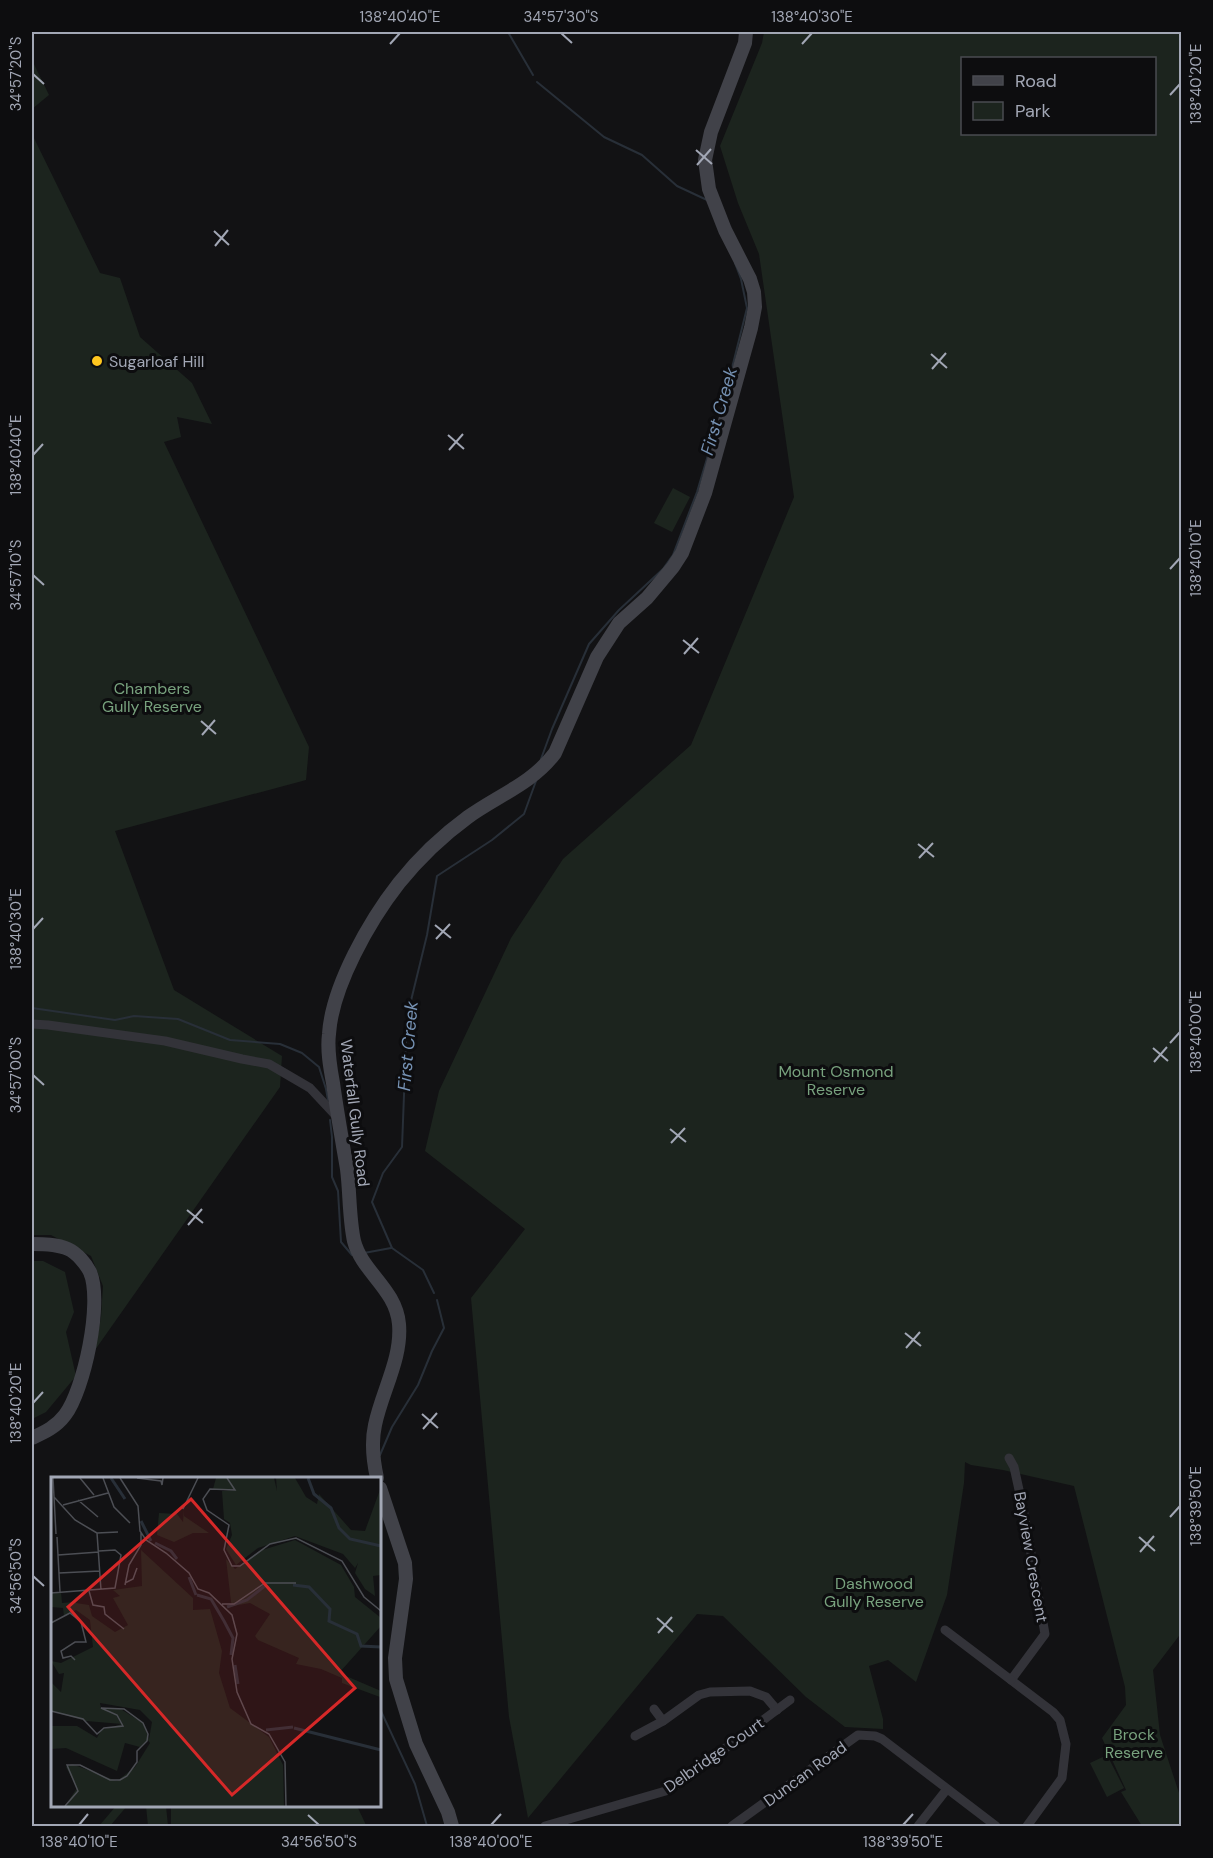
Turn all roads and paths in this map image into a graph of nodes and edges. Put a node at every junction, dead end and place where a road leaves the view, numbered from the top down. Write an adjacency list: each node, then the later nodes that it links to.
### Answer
1 (746, 32): 3 (street, Waterfall Gully Road)
2 (32, 1024): 3 (street)
3 (338, 1118): 7 (street, Waterfall Gully Road)
4 (32, 1244): 5 (street)
5 (32, 1438)
6 (1009, 1458): 10 (street, Bayview Crescent)
7 (377, 1477)
8 (381, 1491): 17 (street)
9 (945, 1630): 10 (street)
10 (1011, 1680): 22 (street)
11 (790, 1700): 13 (street, Delbridge Court)
12 (654, 1709): 14 (street)
13 (777, 1710): 14 (street, Delbridge Court); 18 (street, Delbridge Court)
14 (663, 1721): 15 (street, Delbridge Court)
15 (635, 1736)
16 (947, 1790): 19 (street, Duncan Road); 20 (street); 21 (street)
17 (452, 1827)
18 (545, 1827)
19 (732, 1827)
20 (918, 1827)
21 (996, 1827)
22 (1026, 1827)

